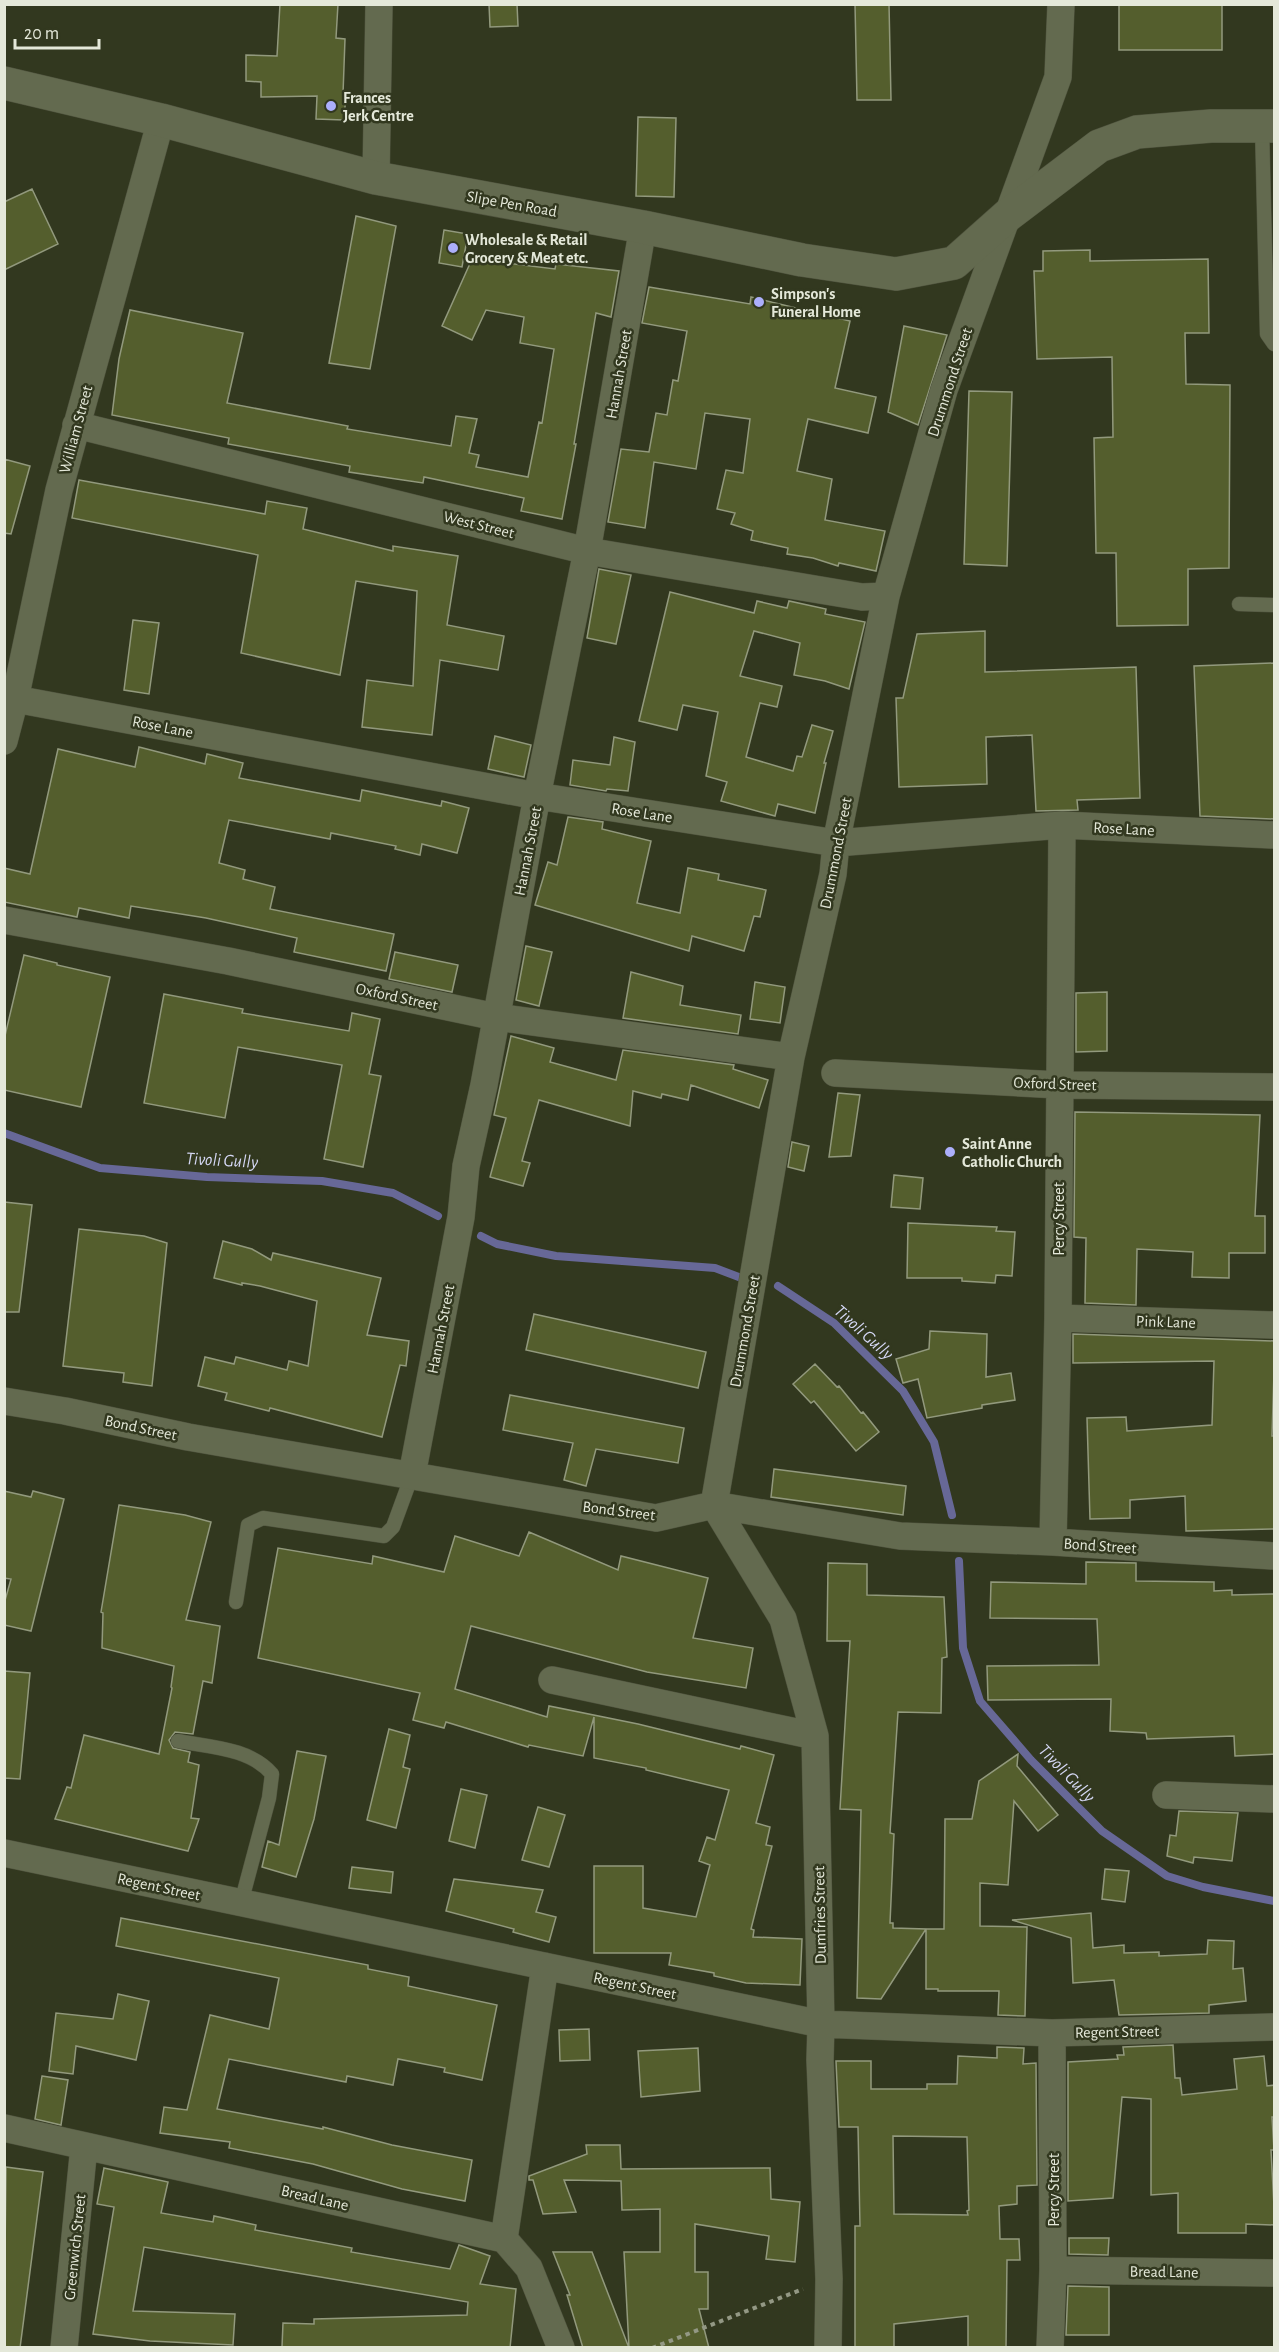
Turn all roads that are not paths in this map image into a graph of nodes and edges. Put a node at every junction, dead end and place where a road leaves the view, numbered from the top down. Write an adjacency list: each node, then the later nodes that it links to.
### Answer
1 (379, 4): 6 (street)
2 (1061, 4): 8 (street, Drummond Street)
3 (4, 83): 4 (street, Slipe Pen Road)
4 (161, 120): 6 (street, Slipe Pen Road); 12 (street, William Street)
5 (1268, 126): 7 (lane); 8 (street)
6 (376, 178): 9 (street, Slipe Pen Road)
7 (1270, 205): 10 (lane)
8 (1008, 215): 9 (street, Slipe Pen Road); 14 (street, Drummond Street)
9 (643, 227): 13 (street, Hannah Street)
10 (1270, 269): 11 (lane)
11 (1275, 344)
12 (76, 425): 13 (street, West Street); 17 (street, William Street)
13 (587, 551): 14 (street, West Street); 19 (street, Hannah Street)
14 (886, 596): 22 (street, Drummond Street)
15 (1239, 604): 16 (lane)
16 (1275, 605)
17 (15, 699): 18 (street, William Street); 19 (street, Rose Lane)
18 (4, 741)
19 (537, 796): 22 (street, Rose Lane); 24 (street, Hannah Street)
20 (1062, 825): 21 (street, Rose Lane); 22 (street, Rose Lane); 27 (street, Percy Street)
21 (1275, 835)
22 (836, 843): 25 (street, Drummond Street)
23 (4, 920): 24 (street, Oxford Street)
24 (496, 1017): 25 (street, Oxford Street); 32 (street, Hannah Street)
25 (791, 1057): 33 (street, Drummond Street)
26 (835, 1073): 27 (street, Oxford Street)
27 (1059, 1085): 28 (street, Oxford Street); 29 (street, Percy Street)
28 (1275, 1087)
29 (1058, 1318): 30 (street, Pink Lane); 34 (street, Percy Street)
30 (1275, 1324)
31 (4, 1401): 32 (street, Bond Street)
32 (412, 1475): 33 (street, Bond Street); 36 (lane)
33 (714, 1505): 34 (street, Bond Street); 38 (street, Dumfries Street)
34 (1053, 1542): 35 (street, Bond Street)
35 (1275, 1556)
36 (236, 1602)
37 (552, 1680): 38 (street)
38 (815, 1736): 45 (street, Dumfries Street)
39 (177, 1741): 43 (lane)
40 (1166, 1795): 41 (street)
41 (1275, 1799)
42 (4, 1853): 43 (street, Regent Street)
43 (241, 1903): 44 (street, Regent Street)
44 (545, 1966): 45 (street, Regent Street); 50 (street)
45 (821, 2024): 47 (street, Regent Street); 55 (street, Dumfries Street)
46 (1275, 2027): 47 (street, Regent Street)
47 (1052, 2033): 51 (street, Percy Street)
48 (4, 2128): 49 (street, Bread Lane)
49 (84, 2146): 50 (street, Bread Lane); 53 (street, Greenwich Street)
50 (504, 2239): 54 (street)
51 (1053, 2270): 52 (street, Bread Lane); 56 (street, Percy Street)
52 (1275, 2273)
53 (64, 2348)
54 (561, 2348)
55 (828, 2348)
56 (1050, 2348)

